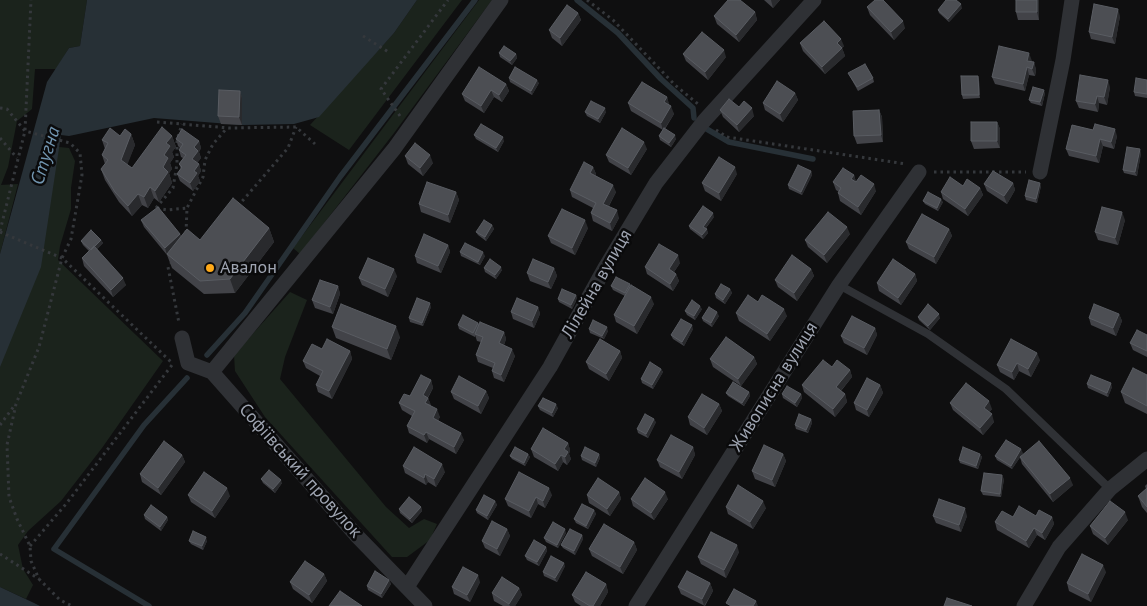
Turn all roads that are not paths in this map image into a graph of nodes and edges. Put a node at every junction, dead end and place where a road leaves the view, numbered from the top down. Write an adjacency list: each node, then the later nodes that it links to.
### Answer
1 (501, 0): 8 (street)
2 (814, 0): 11 (street, Лілейна вулиця)
3 (1072, 0): 5 (street)
4 (919, 172): 6 (street, Живописна вулиця)
5 (1040, 172)
6 (838, 285): 10 (lane); 13 (street, Живописна вулиця)
7 (182, 338): 8 (street, Софіївський провулок)
8 (212, 372): 11 (street, Софіївський провулок)
9 (1147, 459): 10 (street)
10 (1110, 489): 14 (street)
11 (407, 587): 12 (street, Софіївський провулок)
12 (425, 606)
13 (636, 606)
14 (1024, 606)

